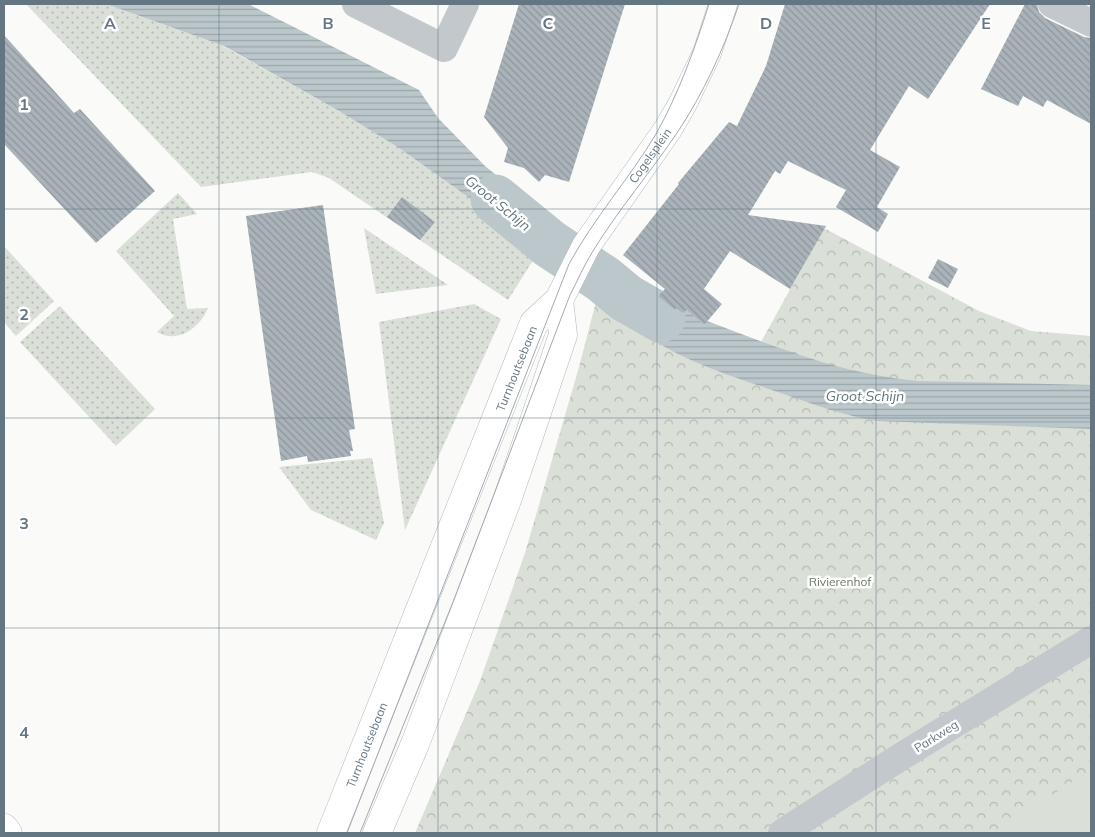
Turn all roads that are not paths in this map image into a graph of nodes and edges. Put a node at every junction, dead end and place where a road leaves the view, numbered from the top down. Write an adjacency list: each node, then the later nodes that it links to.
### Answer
1 (356, 4): 2 (street)
2 (465, 4)
3 (723, 4): 6 (main road, Cogelsplein)
4 (1052, 4): 5 (street)
5 (1091, 24)
6 (564, 289): 8 (main road, Turnhoutsebaan); 9 (main road)
7 (1091, 640): 10 (street, Parkweg)
8 (331, 833)
9 (377, 833)
10 (782, 833)

